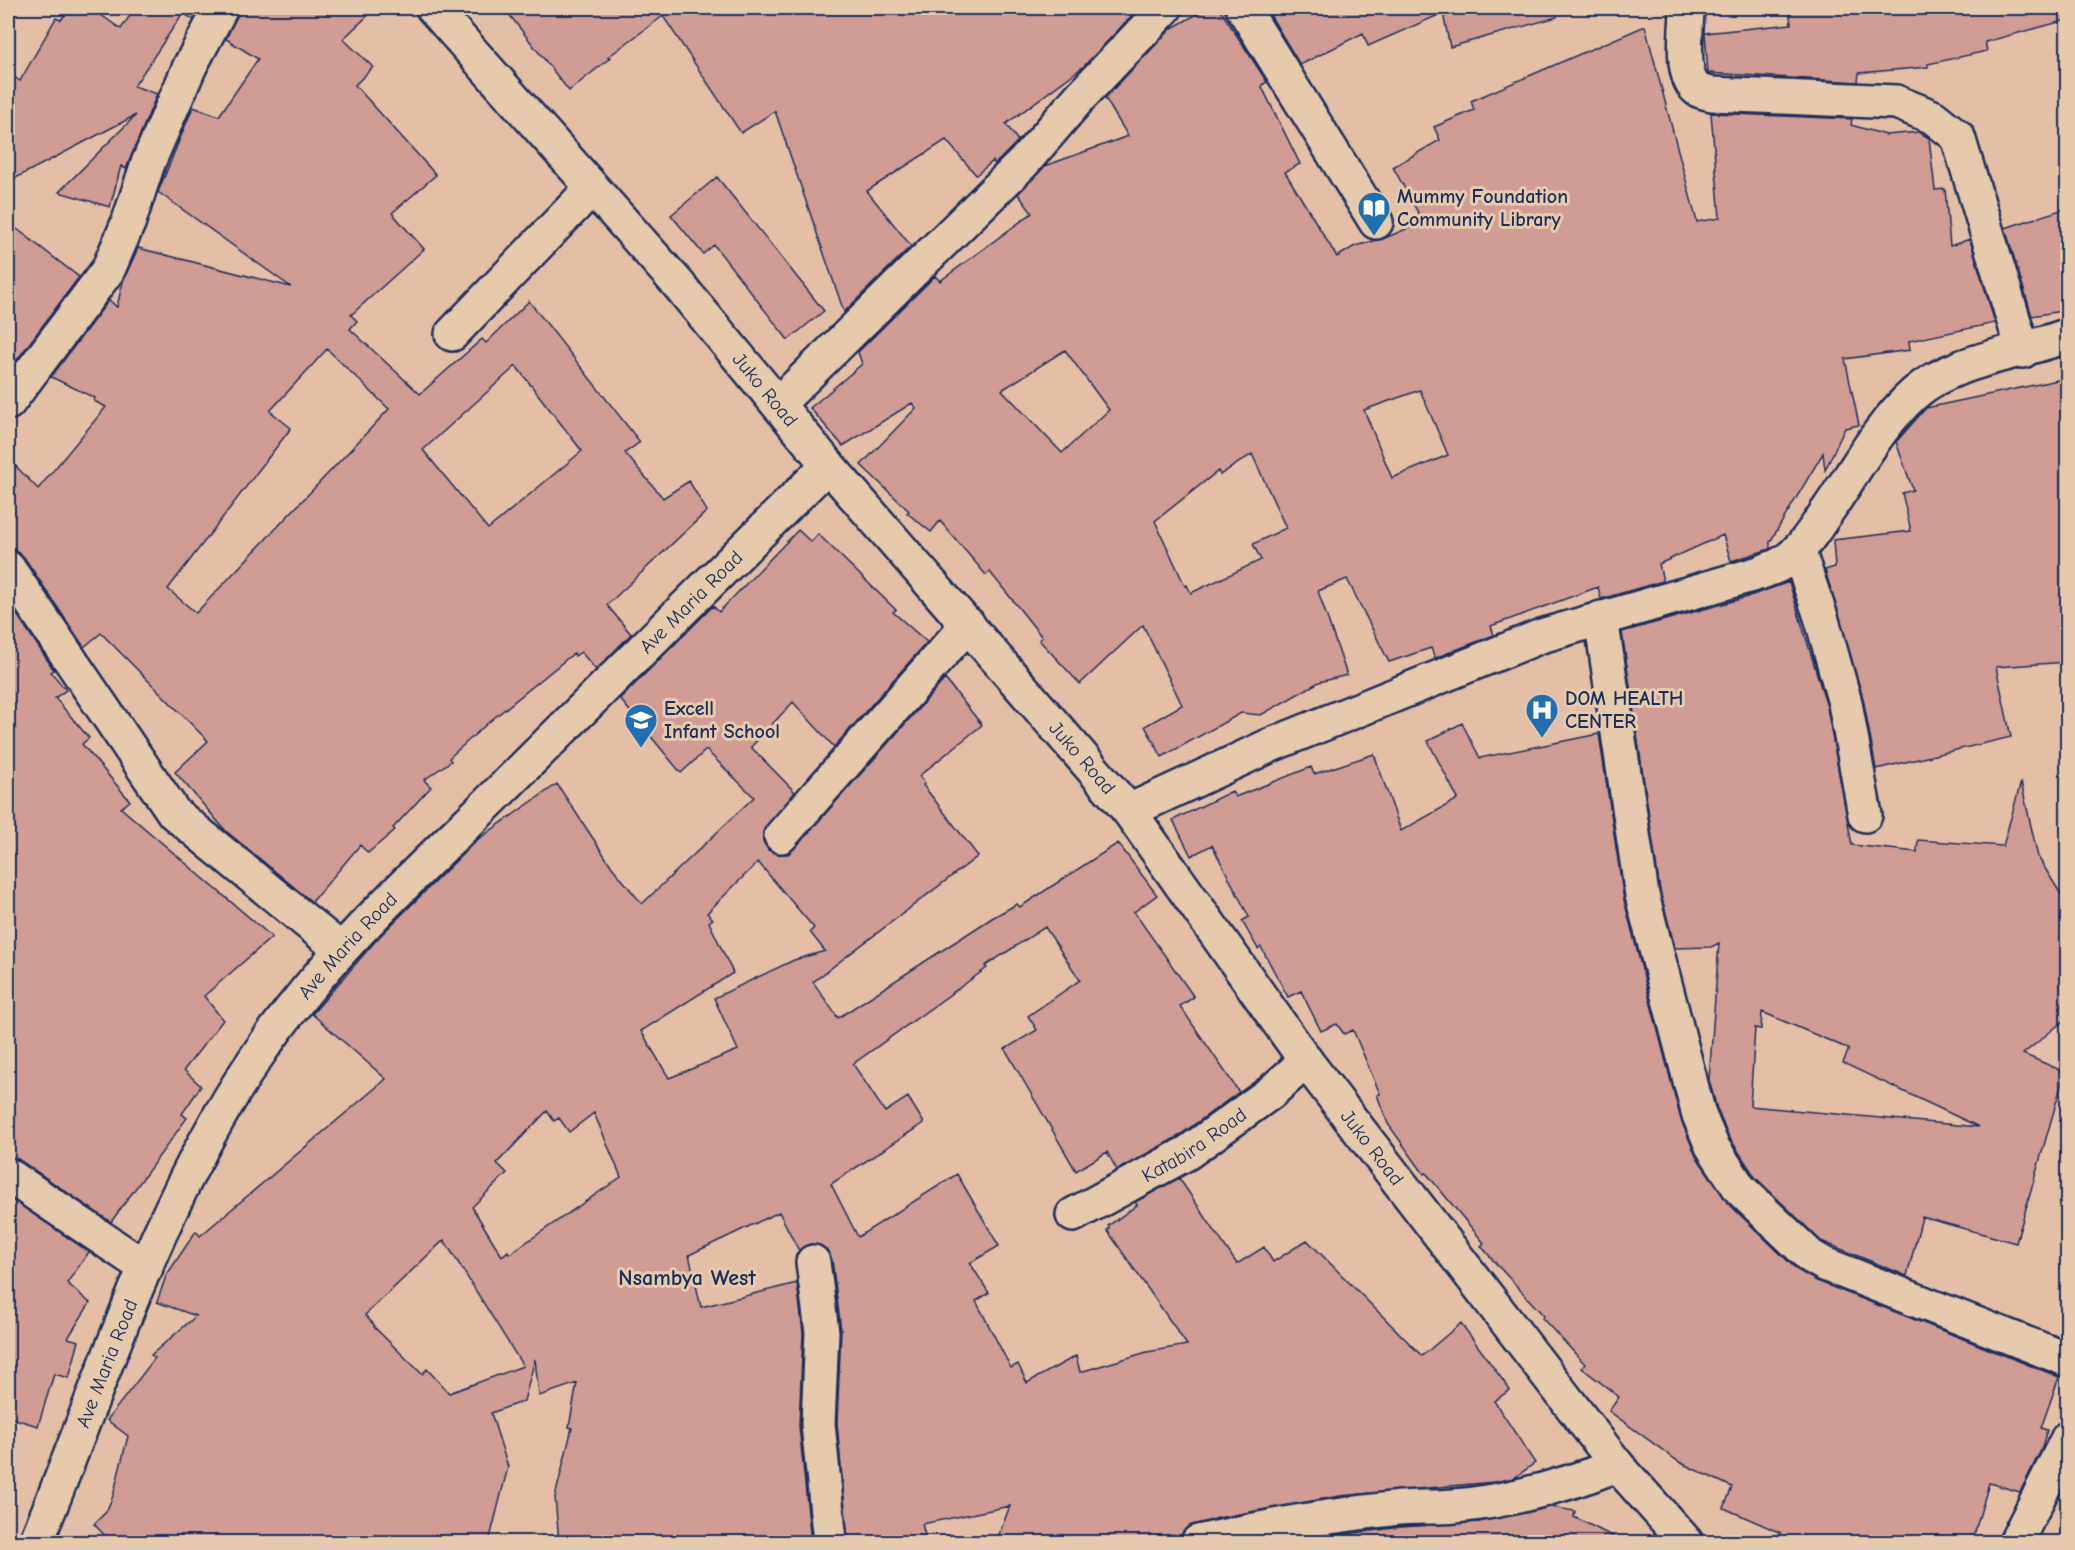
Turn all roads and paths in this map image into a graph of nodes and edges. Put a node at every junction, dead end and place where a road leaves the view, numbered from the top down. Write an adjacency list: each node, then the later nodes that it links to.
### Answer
1 (221, 8): 11 (street)
2 (433, 8): 6 (street, Juko Road)
3 (1165, 8): 12 (street)
4 (1243, 8): 7 (street)
5 (1688, 8): 10 (street)
6 (592, 188): 8 (street); 12 (street, Juko Road)
7 (1376, 222)
8 (452, 334)
9 (2067, 335): 10 (street)
10 (2024, 351): 14 (street)
11 (8, 403)
12 (778, 404): 13 (street, Juko Road)
13 (828, 465): 17 (street, Juko Road); 21 (street, Ave Maria Road)
14 (1798, 550): 16 (street); 19 (street)
15 (8, 568): 21 (street)
16 (1601, 618): 18 (street); 27 (street)
17 (968, 624): 18 (street, Juko Road); 20 (street)
18 (1129, 811): 22 (street, Juko Road)
19 (1864, 815)
20 (781, 836)
21 (340, 949): 26 (street, Ave Maria Road)
22 (1306, 1061): 24 (street, Katabira Road); 29 (street, Juko Road)
23 (8, 1175): 26 (street)
24 (1073, 1215)
25 (813, 1262): 31 (street)
26 (146, 1268): 30 (street, Ave Maria Road)
27 (2067, 1360)
28 (2067, 1438): 34 (street)
29 (1617, 1465): 32 (street); 33 (street, Juko Road)
30 (36, 1542)
31 (830, 1542)
32 (1198, 1542)
33 (1686, 1542)
34 (2016, 1542)

